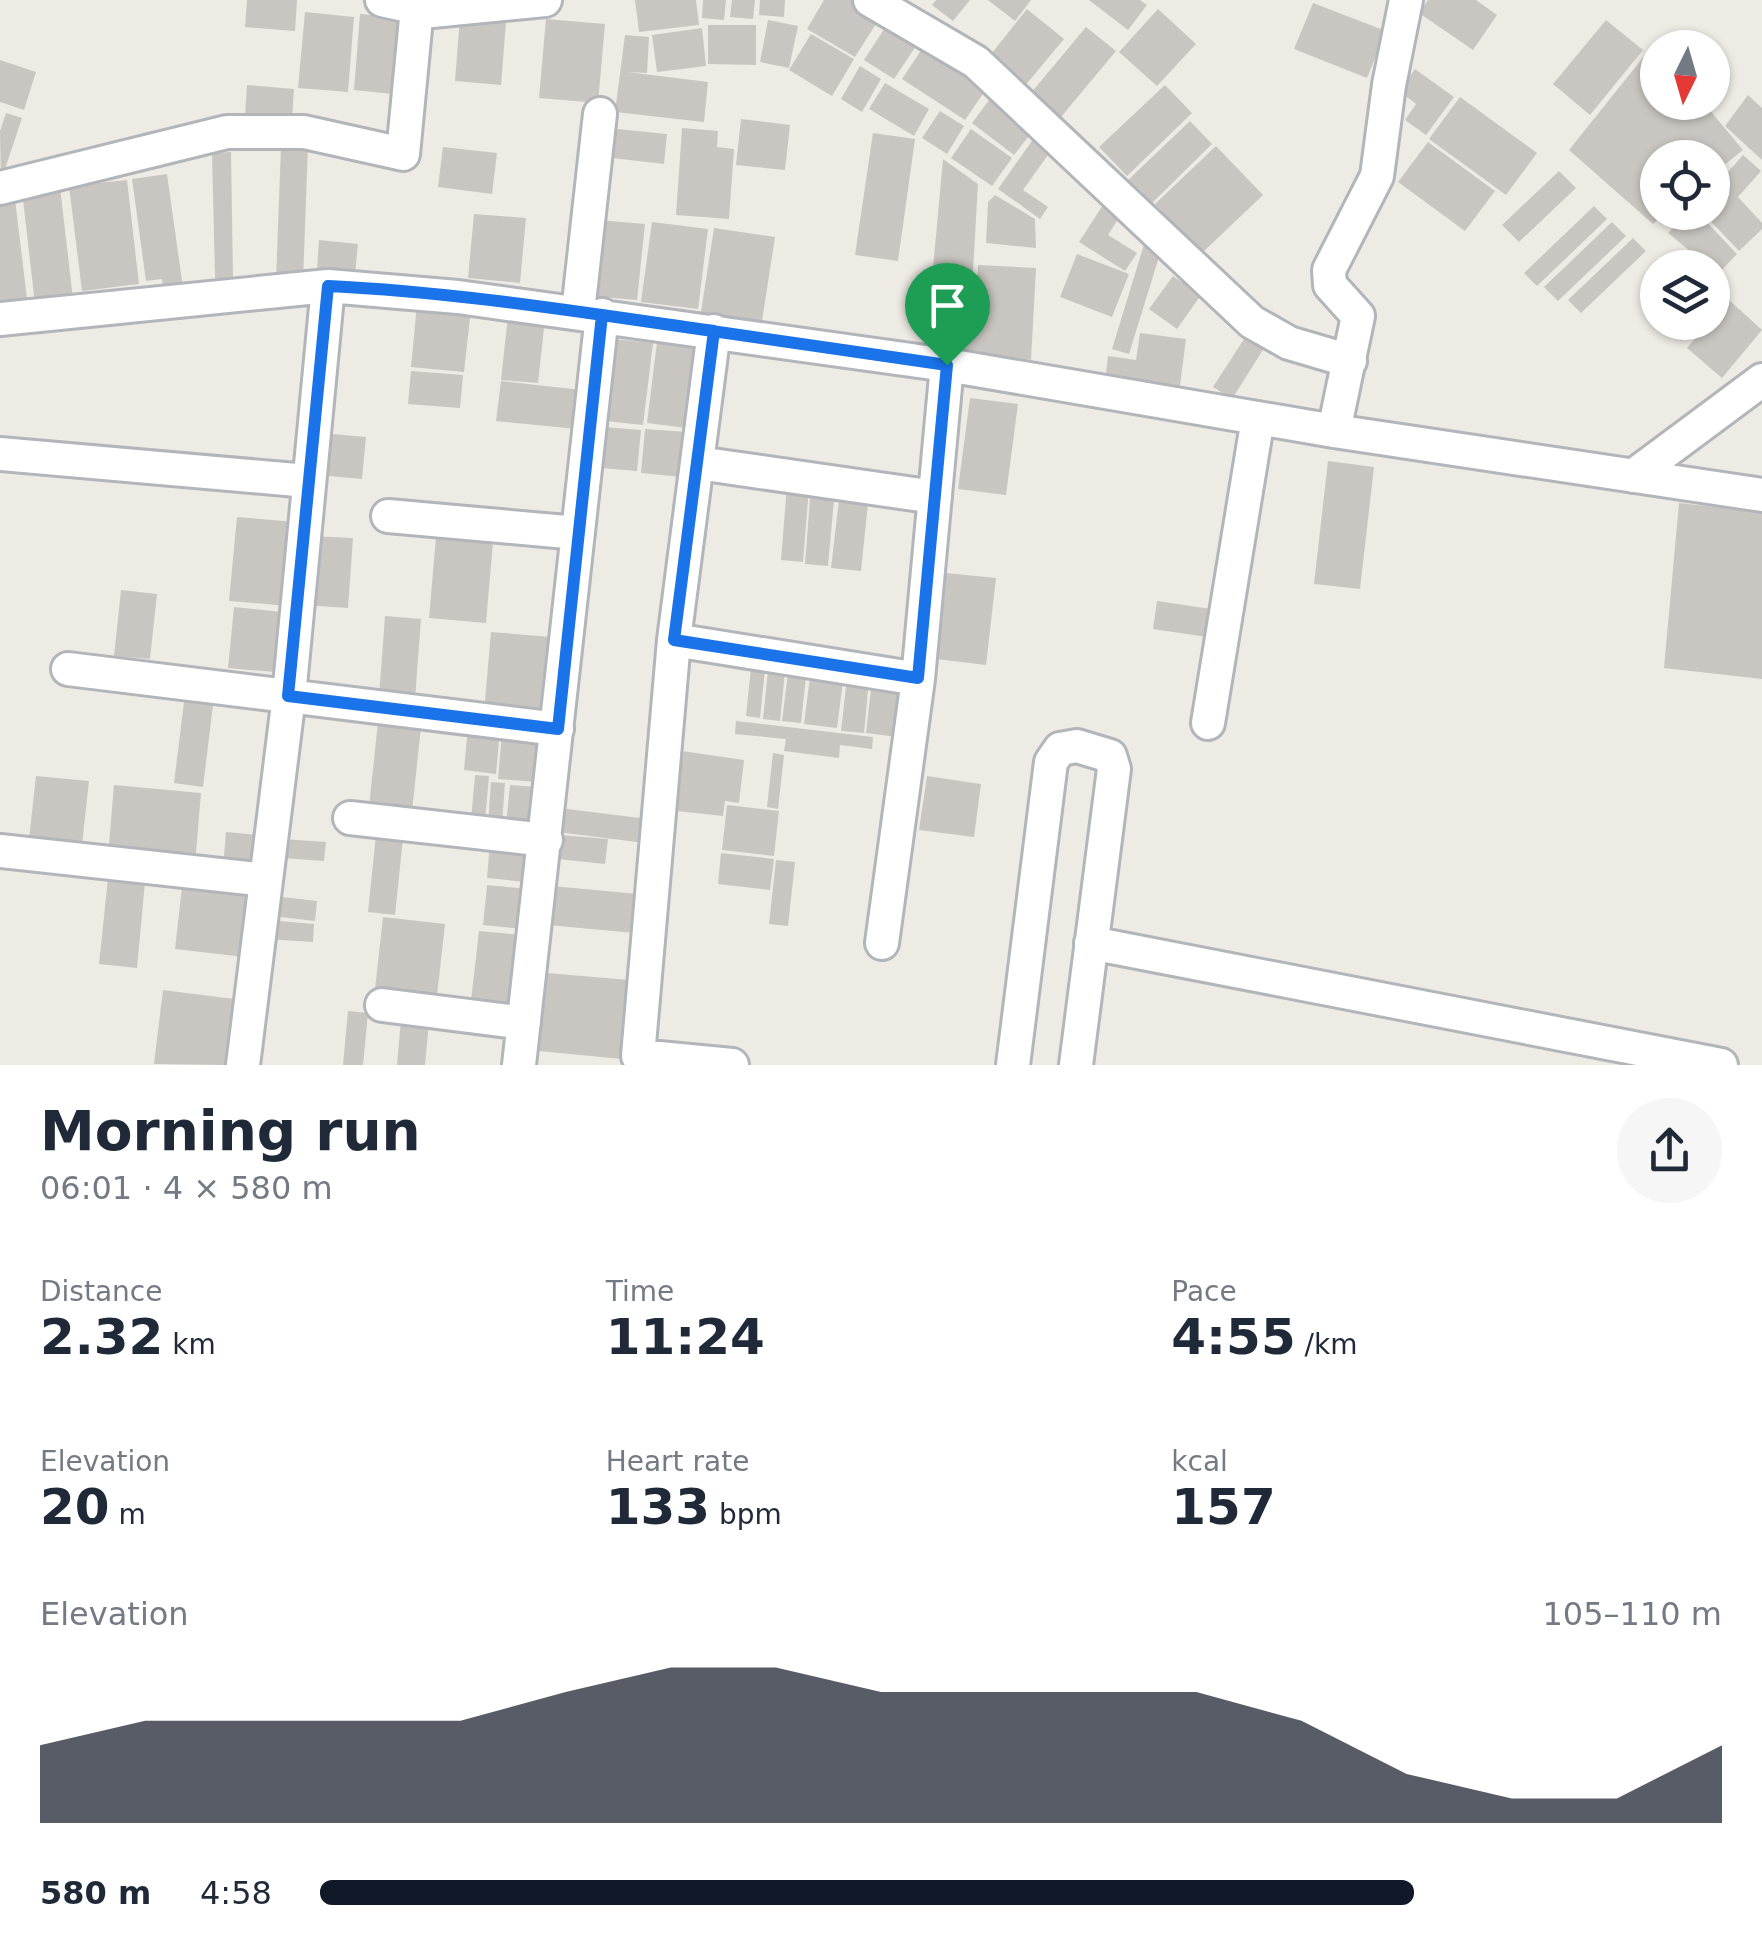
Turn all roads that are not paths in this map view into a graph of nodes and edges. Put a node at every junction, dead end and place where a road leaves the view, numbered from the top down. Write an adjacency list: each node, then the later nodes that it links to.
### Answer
1 (382, 0): 5 (street)
2 (545, 0): 5 (street)
3 (870, 0): 12 (street)
4 (1406, 0): 12 (street)
5 (417, 8): 7 (street)
6 (600, 114): 9 (street)
7 (0, 188)
8 (328, 286): 9 (street); 10 (street); 20 (street)
9 (590, 314): 11 (street); 24 (street)
10 (0, 319)
11 (714, 331): 13 (street); 18 (street)
12 (1350, 361): 16 (street)
13 (947, 365): 15 (street); 22 (street)
14 (1762, 380): 19 (street)
15 (1258, 418): 16 (street); 29 (street)
16 (1334, 431): 19 (street)
17 (0, 454): 20 (street)
18 (698, 463): 22 (street); 25 (street)
19 (1632, 476): 21 (street)
20 (308, 481): 28 (street)
21 (1762, 495)
22 (935, 497): 27 (street)
23 (388, 516): 24 (street)
24 (578, 532): 30 (street)
25 (674, 640): 27 (street); 41 (street)
26 (68, 669): 28 (street)
27 (918, 678): 35 (street)
28 (288, 696): 30 (street); 34 (street)
29 (1208, 723)
30 (558, 729): 32 (street)
31 (350, 818): 32 (street)
32 (546, 840): 38 (street)
33 (0, 851): 34 (street)
34 (266, 880): 39 (street)
35 (882, 942)
36 (1092, 943): 42 (street); 43 (street); 44 (street)
37 (382, 1005): 38 (street)
38 (524, 1023): 40 (street)
39 (243, 1065)
40 (519, 1065)
41 (732, 1065)
42 (1013, 1065)
43 (1076, 1065)
44 (1720, 1065)

